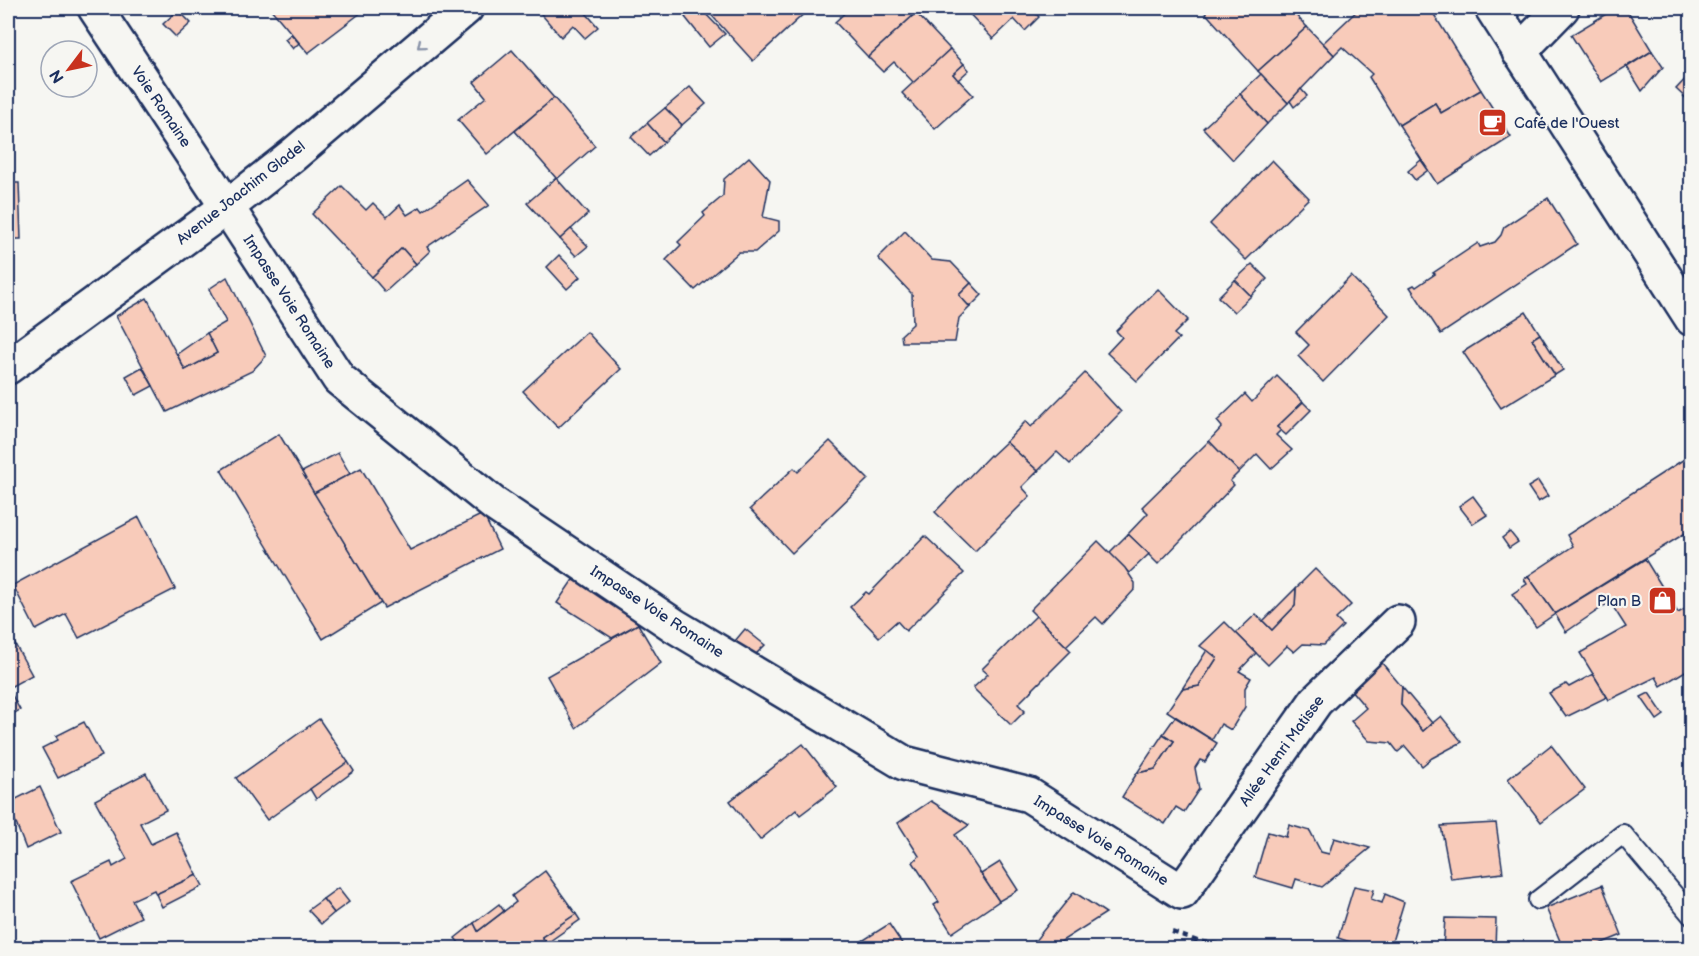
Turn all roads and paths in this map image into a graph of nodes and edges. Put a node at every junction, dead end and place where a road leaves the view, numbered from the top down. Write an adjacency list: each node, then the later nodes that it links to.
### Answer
1 (95, 8): 6 (street, Voie Romaine)
2 (466, 8): 6 (street, Avenue Joachim Gladel, one-way to 6)
3 (1492, 8): 5 (street)
4 (1562, 8): 5 (street)
5 (1519, 52): 7 (street)
6 (227, 207): 8 (street, Avenue Joachim Gladel); 10 (street, Impasse Voie Romaine)
7 (1692, 319)
8 (8, 367)
9 (1398, 622): 10 (street, Allée Henri Matisse)
10 (1182, 892)
11 (1538, 900): 12 (lane)
12 (1692, 916)

